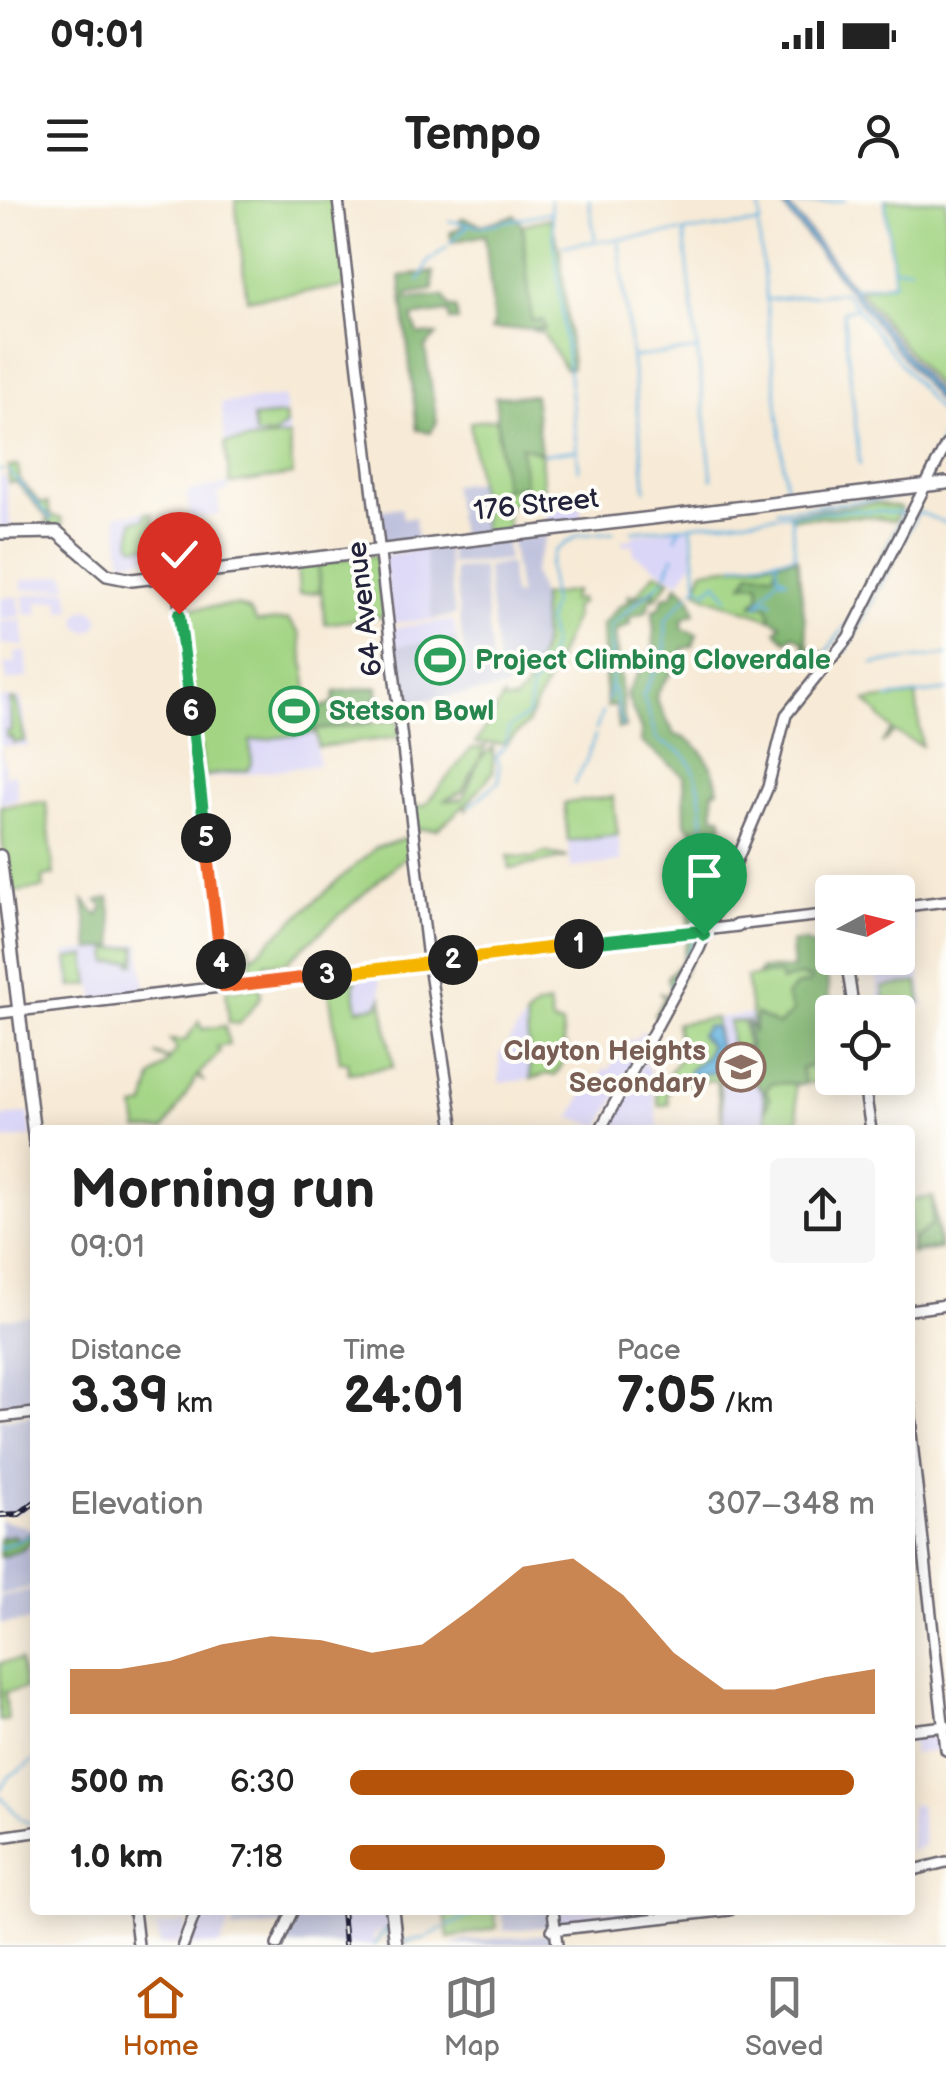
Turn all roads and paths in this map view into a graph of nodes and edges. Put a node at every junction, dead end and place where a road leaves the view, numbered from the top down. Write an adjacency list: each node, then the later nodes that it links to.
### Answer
1 (340, 201): 2 (main road, 64 Avenue); 3 (main road, 64 Avenue)
2 (342, 230): 3 (main road); 4 (main road, 64 Avenue)
3 (347, 250): 4 (main road, 64 Avenue)
4 (351, 300): 7 (main road, 64 Avenue); 7 (main road, 64 Avenue)
5 (946, 443): 6 (main road)
6 (926, 487): 8 (highway, 176 Street); 14 (main road)
7 (375, 510): 10 (main road, 64 Avenue); 10 (main road, 64 Avenue)
8 (610, 524): 10 (highway); 10 (highway, 176 Street)
9 (0, 534): 11 (highway)
10 (380, 550): 11 (highway); 12 (main road, 64 Avenue)
11 (175, 577): 13 (main road); 13 (main road)
12 (385, 592): 23 (main road, 64 Avenue); 23 (main road, 64 Avenue)
13 (181, 625): 15 (main road); 15 (main road)
14 (851, 634): 16 (main road); 16 (main road)
15 (190, 701): 24 (main road)
16 (762, 800): 21 (main road)
17 (0, 856): 25 (highway)
18 (946, 901): 19 (main road)
19 (915, 905)
20 (815, 916): 21 (main road)
21 (710, 929): 22 (main road); 22 (main road); 23 (main road)
22 (693, 962): 30 (main road)
23 (430, 963): 24 (main road); 28 (main road, 64 Avenue)
24 (224, 987): 25 (main road)
25 (18, 1011): 26 (main road); 29 (highway)
26 (0, 1013)
27 (866, 1095): 31 (main road)
28 (454, 1124)
29 (33, 1125)
30 (605, 1125)
31 (870, 1125)
32 (946, 1307): 33 (main road)
33 (915, 1310)
34 (30, 1413): 35 (main road)
35 (0, 1416)
36 (915, 1450): 39 (main road)
37 (915, 1471): 38 (main road)
38 (916, 1480): 39 (main road); 40 (main road)
39 (920, 1494): 40 (main road)
40 (918, 1520): 41 (main road); 41 (main road)
41 (928, 1574): 42 (main road)
42 (945, 1728): 43 (main road); 44 (main road)
43 (915, 1731)
44 (946, 1750)
45 (30, 1833): 46 (main road)
46 (0, 1836)
47 (946, 1860): 48 (main road)
48 (915, 1870)
49 (135, 1915): 57 (main road)
50 (195, 1915): 58 (main road)
51 (291, 1915): 59 (main road)
52 (391, 1915): 60 (highway)
53 (552, 1915): 56 (main road)
54 (673, 1915): 56 (main road)
55 (684, 1915): 56 (main road)
56 (554, 1929): 61 (main road)
57 (138, 1945)
58 (182, 1945)
59 (277, 1945)
60 (394, 1945)
61 (555, 1945)

